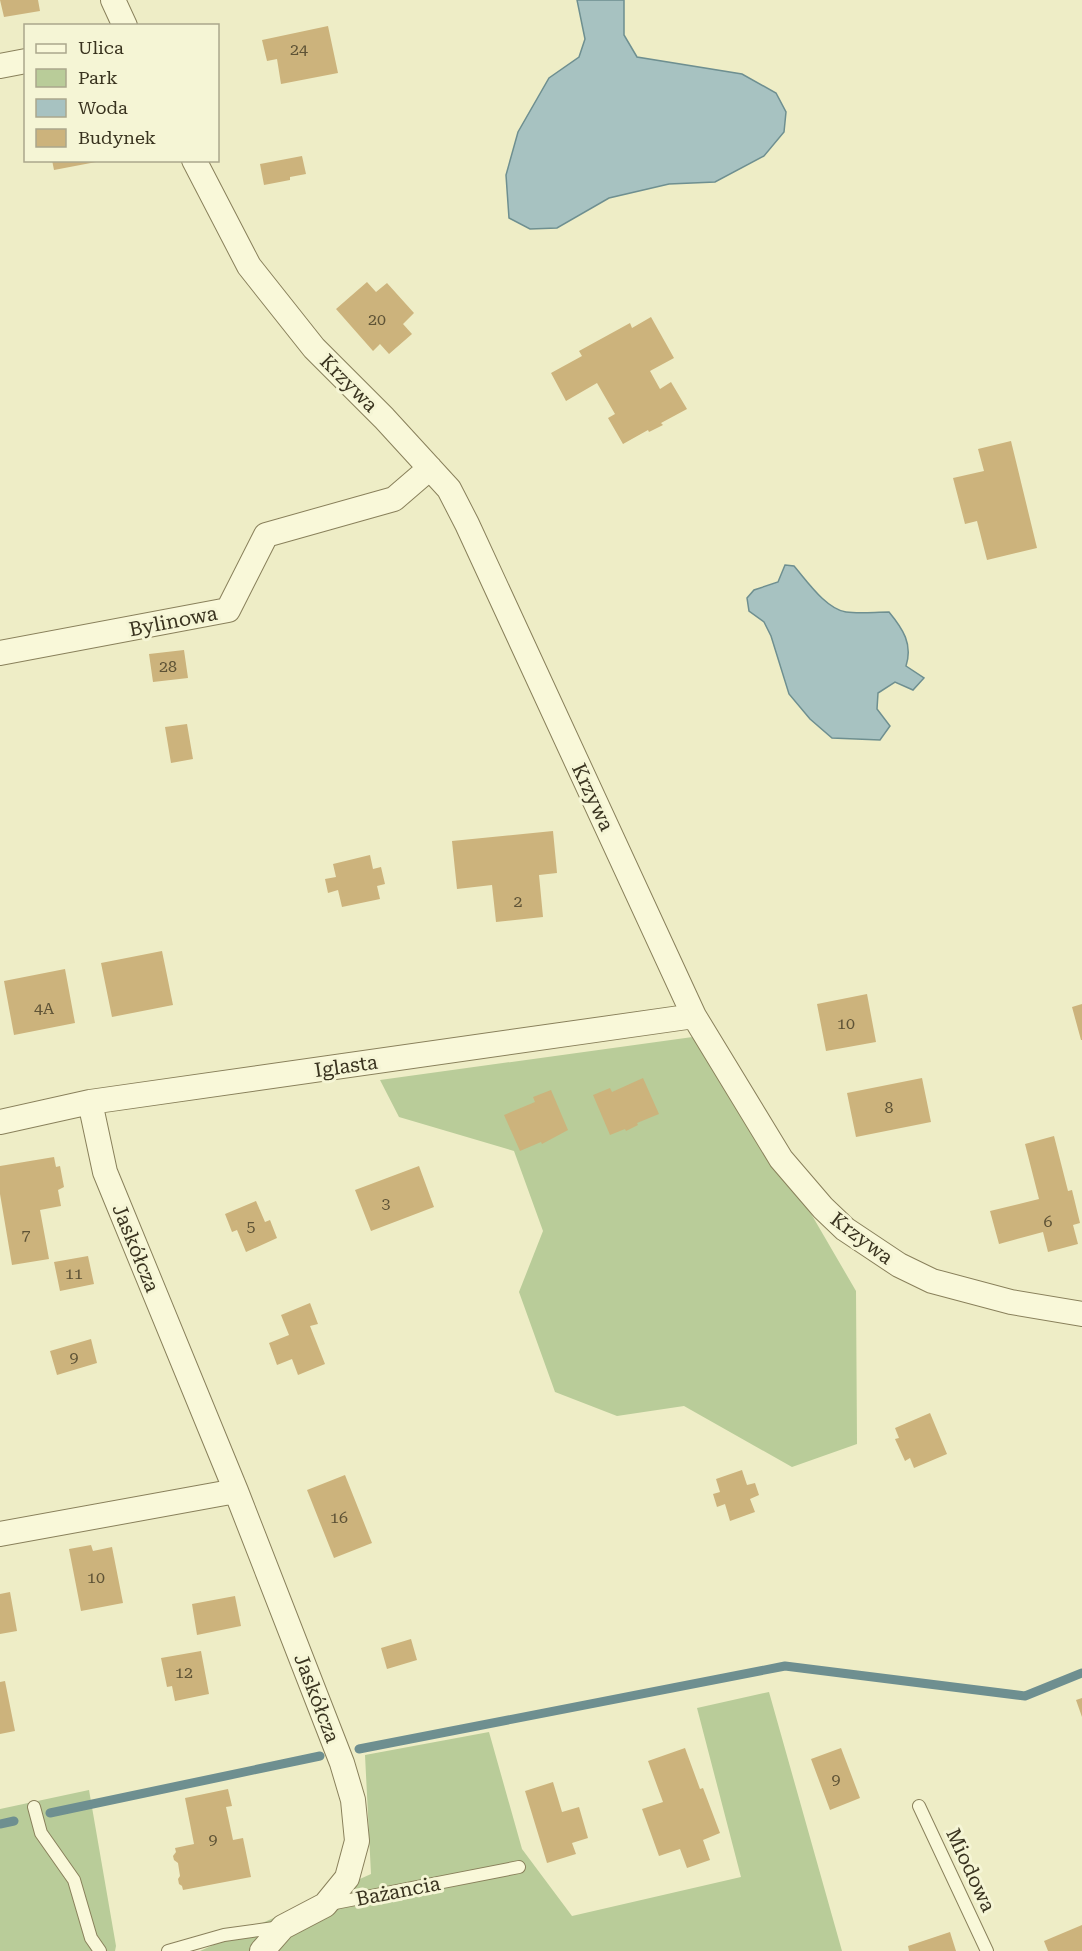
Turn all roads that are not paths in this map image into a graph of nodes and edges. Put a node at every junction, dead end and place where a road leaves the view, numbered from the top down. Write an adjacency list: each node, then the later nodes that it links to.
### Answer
1 (113, 0): 2 (street)
2 (124, 24)
3 (24, 61): 4 (street)
4 (0, 66)
5 (195, 162): 6 (street, Krzywa)
6 (430, 468): 7 (street, Bylinowa); 8 (street, Krzywa)
7 (0, 653)
8 (694, 1016): 9 (street, Iglasta); 11 (street, Krzywa)
9 (90, 1102): 10 (street, Iglasta); 12 (street, Jaskółcza)
10 (0, 1122)
11 (1082, 1314)
12 (236, 1491): 13 (street); 17 (street, Jaskółcza)
13 (0, 1534)
14 (919, 1806): 22 (lane, Miodowa)
15 (34, 1807): 19 (lane)
16 (519, 1867): 17 (lane, Bażancia)
17 (326, 1905): 18 (street, Bażancia)
18 (283, 1927): 20 (lane, Bażancia); 21 (street, Bażancia)
19 (100, 1951)
20 (168, 1951)
21 (262, 1951)
22 (987, 1951)

